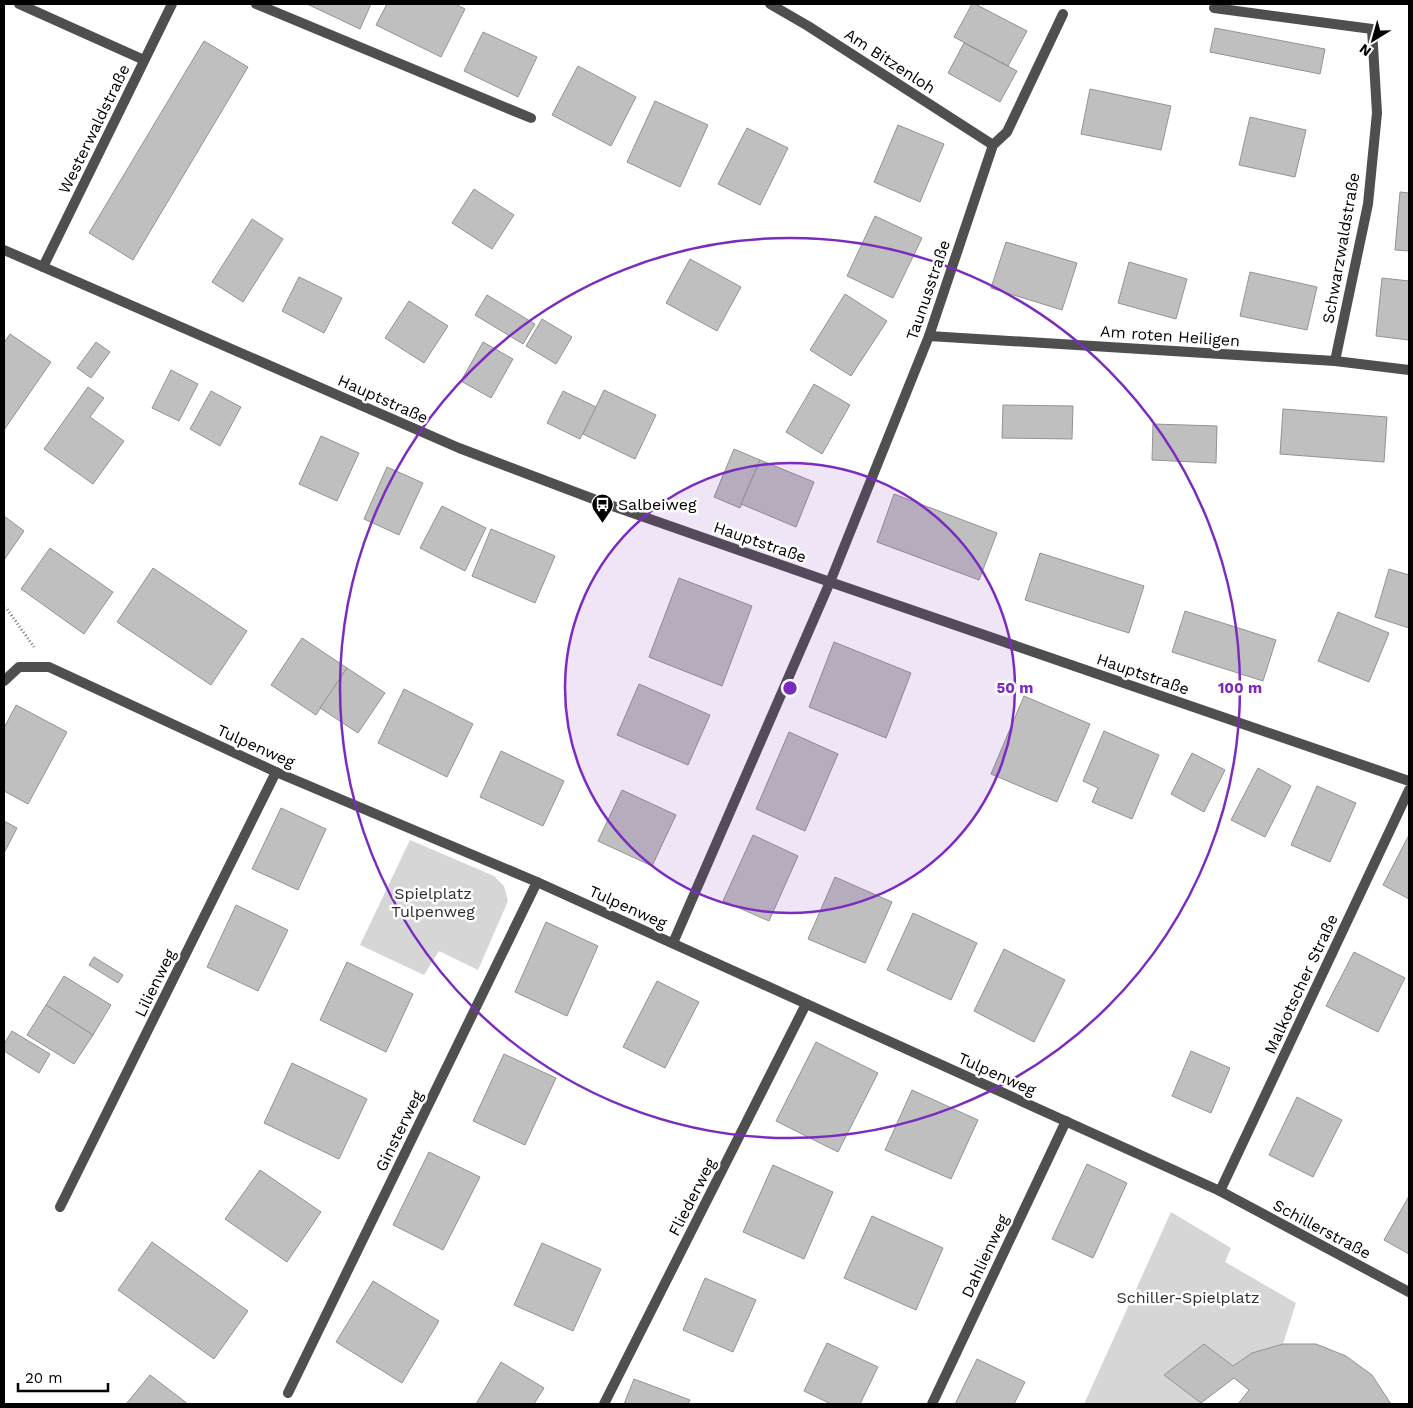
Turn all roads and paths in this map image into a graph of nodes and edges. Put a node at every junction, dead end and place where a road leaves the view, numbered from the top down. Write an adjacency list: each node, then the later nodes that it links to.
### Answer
1 (19, 4): 7 (street)
2 (172, 4): 7 (street, Westerwaldstraße)
3 (256, 4): 8 (street)
4 (770, 4): 9 (street, Am Bitzenloh)
5 (1214, 8): 13 (street, Schwarzwaldstraße)
6 (1063, 14): 9 (street, Taunusstraße)
7 (144, 60): 11 (street, Westerwaldstraße)
8 (531, 118)
9 (993, 145): 12 (street, Taunusstraße)
10 (4, 250): 11 (street, Hauptstraße)
11 (42, 267): 15 (street, Hauptstraße)
12 (929, 336): 13 (street, Am roten Heiligen); 15 (street, Taunusstraße)
13 (1335, 362): 14 (street, Am roten Heiligen)
14 (1409, 370)
15 (830, 582): 20 (street, Hauptstraße); 23 (street)
16 (4, 608): 17 (path)
17 (49, 668): 18 (street, Tulpenweg); 19 (street, Tulpenweg)
18 (4, 681)
19 (276, 772): 22 (street, Tulpenweg); 27 (street, Lilienweg)
20 (1409, 781)
21 (1409, 790): 26 (street, Malkotscher Straße)
22 (537, 882): 23 (street, Tulpenweg); 29 (street, Ginsterweg)
23 (672, 943): 24 (street, Tulpenweg)
24 (806, 1004): 25 (street, Tulpenweg); 30 (street, Fliederweg)
25 (1066, 1122): 26 (street, Tulpenweg); 31 (street, Dahlienweg)
26 (1220, 1191): 28 (street, Schillerstraße)
27 (60, 1207)
28 (1409, 1292)
29 (288, 1393)
30 (604, 1404)
31 (932, 1404)

